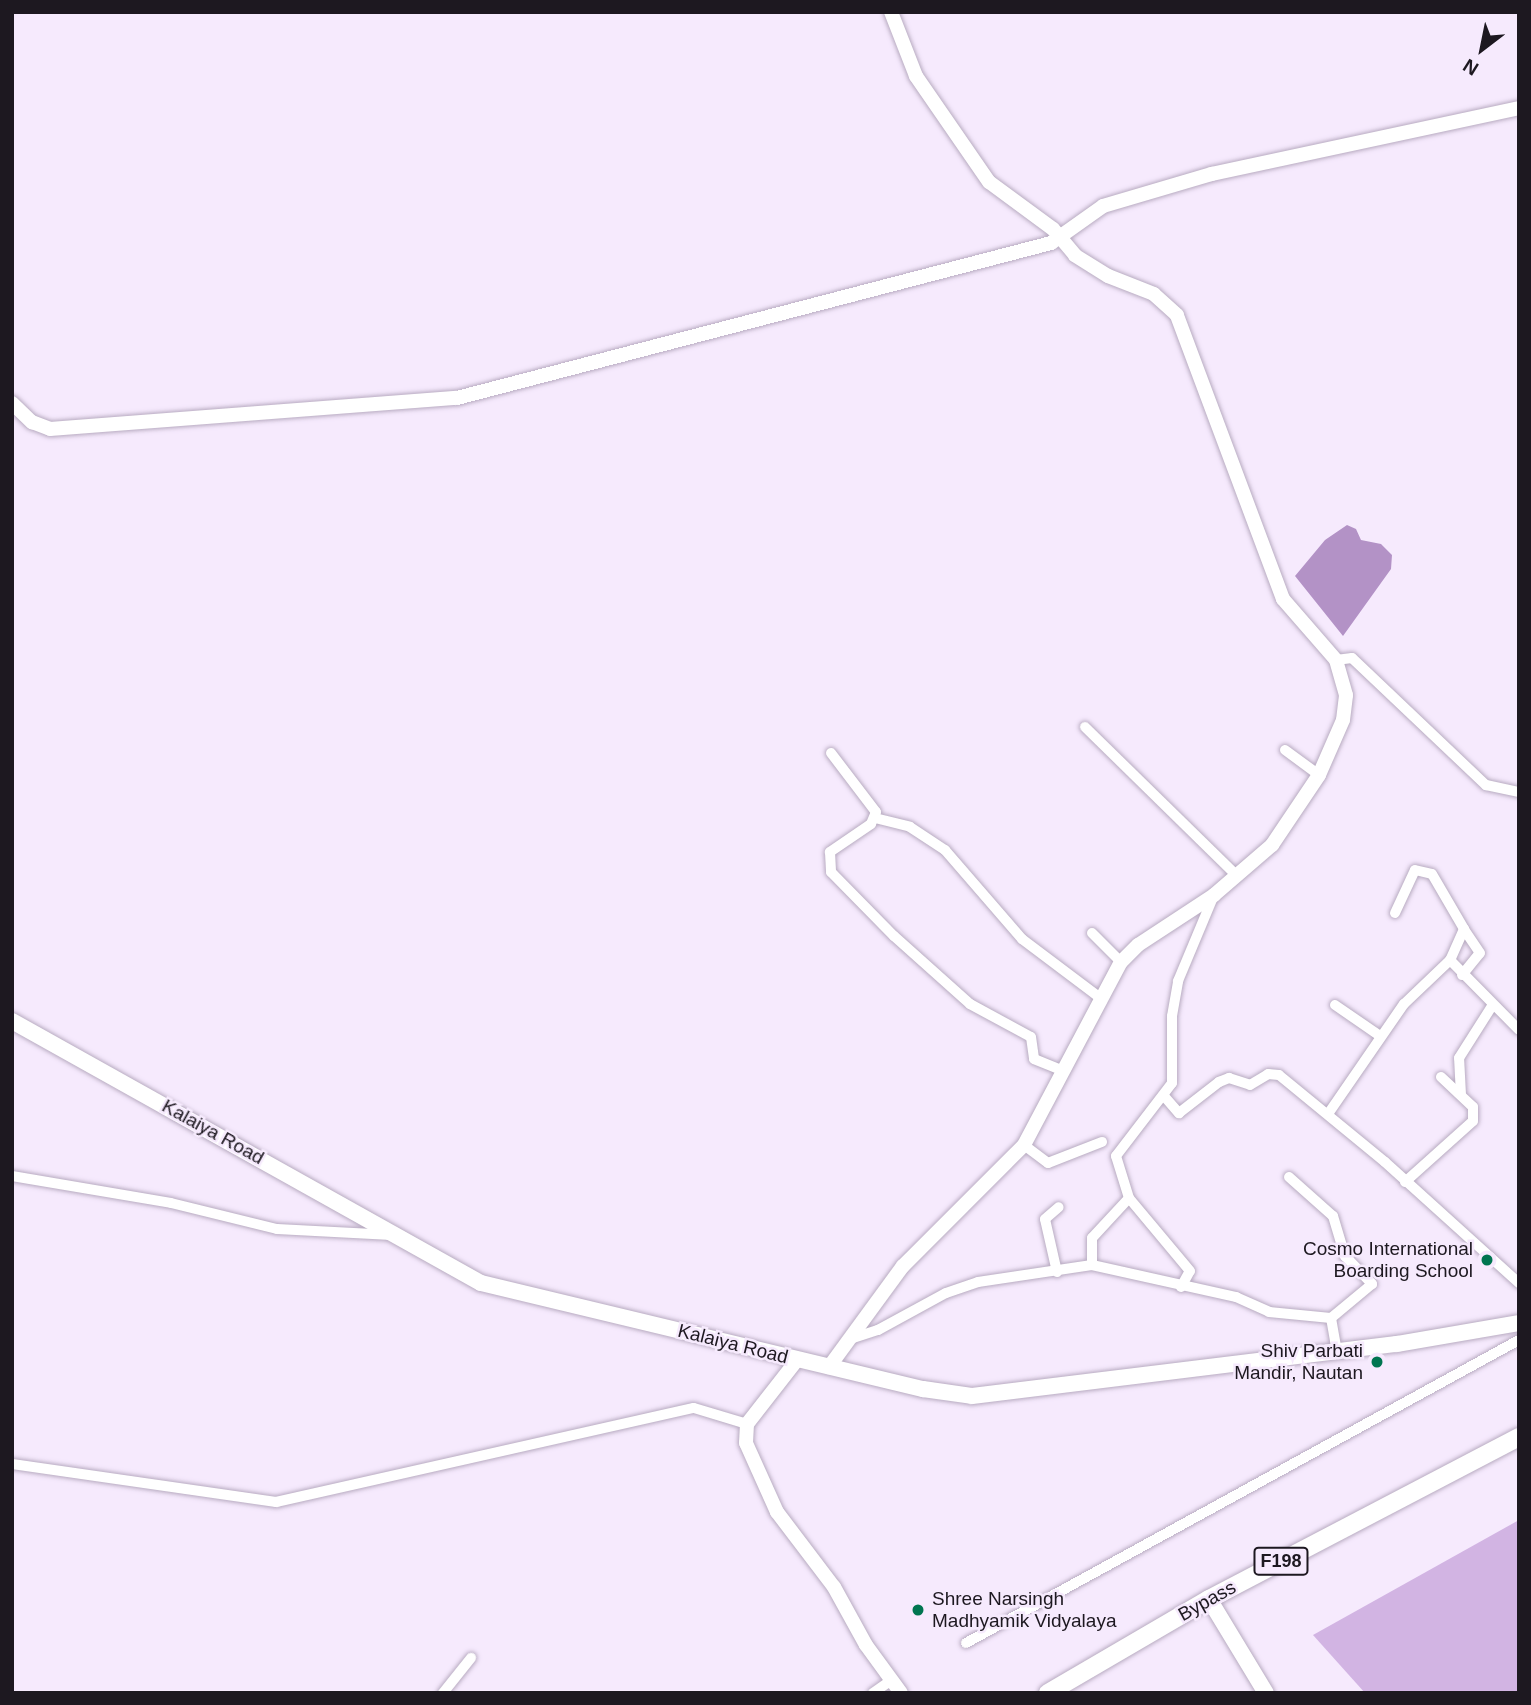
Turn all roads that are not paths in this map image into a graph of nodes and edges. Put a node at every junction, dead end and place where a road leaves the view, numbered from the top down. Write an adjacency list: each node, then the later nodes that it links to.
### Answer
1 (891, 12): 3 (street)
2 (1519, 108): 3 (street)
3 (1059, 237): 4 (street); 5 (street)
4 (12, 403)
5 (1336, 660): 9 (street); 10 (street)
6 (1085, 727): 12 (street)
7 (1285, 750): 9 (street)
8 (831, 753): 11 (street)
9 (1319, 775): 12 (street)
10 (1519, 792)
11 (875, 818): 20 (street); 26 (street)
12 (1236, 875): 13 (street)
13 (1214, 895): 18 (street); 29 (street)
14 (1395, 913): 15 (street)
15 (1464, 929): 17 (street); 19 (street)
16 (1092, 933): 18 (street)
17 (1450, 960): 19 (street); 25 (street)
18 (1121, 962): 20 (street)
19 (1462, 975): 22 (street)
20 (1099, 997): 26 (street)
21 (1335, 1005): 25 (street)
22 (1493, 1006): 24 (street); 28 (street)
23 (12, 1021): 38 (main road, Kalaiya Road)
24 (1519, 1030)
25 (1380, 1035): 30 (street)
26 (1063, 1071): 32 (street)
27 (1441, 1077): 28 (street)
28 (1461, 1095): 35 (street)
29 (1164, 1096): 30 (street); 36 (street)
30 (1328, 1114): 35 (street)
31 (1102, 1142): 32 (street)
32 (1024, 1145): 45 (street)
33 (12, 1176): 38 (street)
34 (1289, 1177): 43 (street)
35 (1405, 1182): 41 (street)
36 (1129, 1198): 39 (street); 42 (street)
37 (1059, 1206): 40 (street)
38 (395, 1235): 48 (main road, Kalaiya Road)
39 (1092, 1265): 40 (street); 42 (street)
40 (1057, 1272): 45 (street)
41 (1519, 1283)
42 (1181, 1287): 43 (street)
43 (1331, 1318): 47 (street)
44 (1519, 1323): 47 (main road, Kalaiya Road)
45 (845, 1340): 49 (street)
46 (1519, 1340): 54 (street)
47 (1337, 1351): 49 (main road, Kalaiya Road)
48 (797, 1360): 49 (main road, Kalaiya Road); 50 (street)
49 (829, 1367)
50 (747, 1424): 52 (street); 56 (street)
51 (1519, 1437): 53 (main road, Bypass / F198)
52 (12, 1464)
53 (1209, 1599): 60 (main road, Bypass / F198); 61 (main road)
54 (966, 1643)
55 (471, 1658): 57 (street)
56 (890, 1681): 58 (street); 59 (street)
57 (443, 1693)
58 (873, 1693)
59 (901, 1693)
60 (1048, 1693)
61 (1266, 1693)

